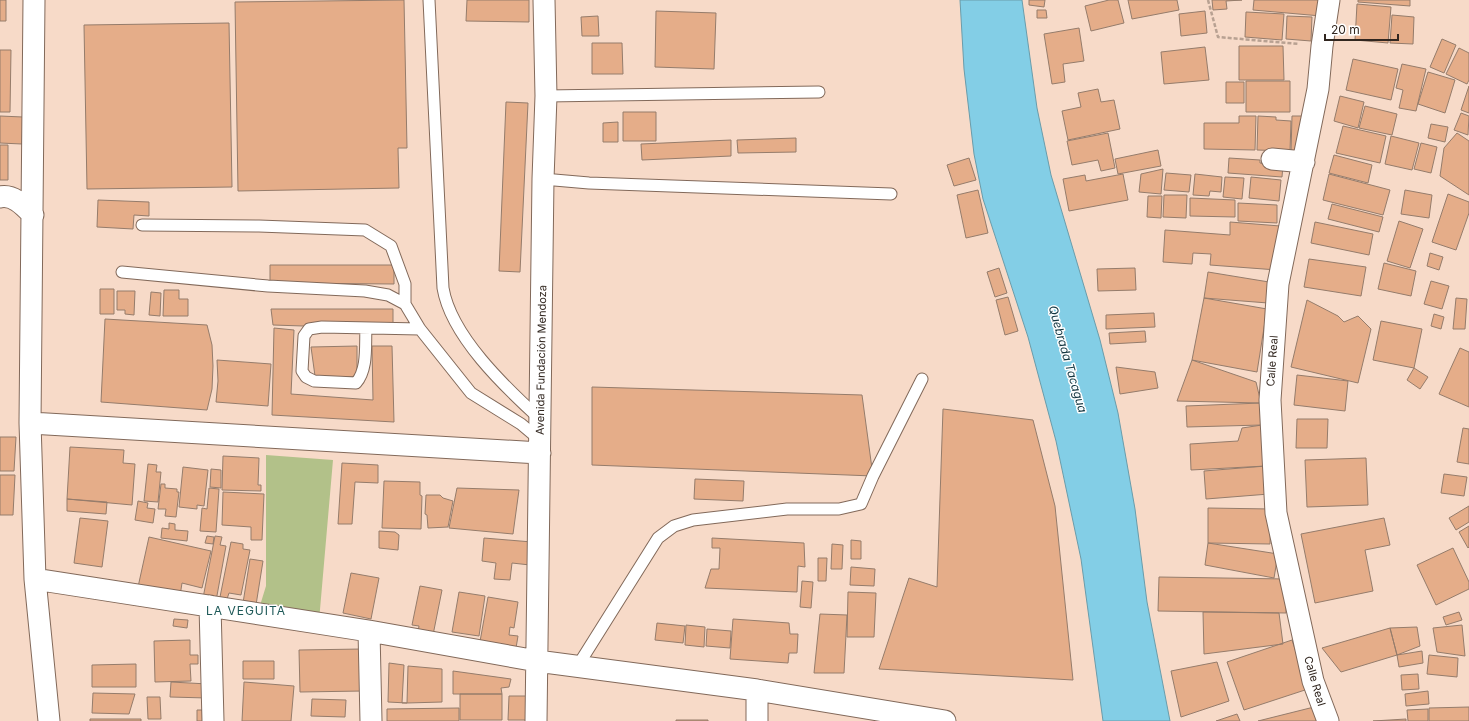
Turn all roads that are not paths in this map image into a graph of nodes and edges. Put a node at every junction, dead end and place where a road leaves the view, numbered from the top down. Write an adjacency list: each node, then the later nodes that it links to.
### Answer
1 (34, 0): 12 (street)
2 (429, 0): 20 (lane)
3 (544, 0): 6 (street, Avenida Fundación Mendoza)
4 (1329, 0): 8 (street, Calle Real)
5 (819, 92): 6 (lane)
6 (546, 96): 9 (street, Avenida Fundación Mendoza)
7 (1272, 159): 8 (street)
8 (1304, 162): 33 (street, Calle Real)
9 (543, 179): 10 (lane); 20 (street, Avenida Fundación Mendoza)
10 (891, 194)
11 (0, 197): 12 (street)
12 (33, 215): 19 (street)
13 (142, 225): 15 (lane)
14 (122, 272): 15 (lane)
15 (405, 304): 17 (lane)
16 (366, 328): 16 (lane); 17 (lane)
17 (420, 329): 20 (lane)
18 (922, 379): 25 (lane)
19 (30, 423): 20 (street); 21 (street)
20 (540, 438): 24 (street, Avenida Fundación Mendoza)
21 (35, 579): 22 (street); 27 (street)
22 (210, 606): 23 (street); 28 (street)
23 (369, 631): 24 (street); 29 (street)
24 (537, 661): 25 (street); 30 (street, Avenida Fundación Mendoza)
25 (577, 667): 26 (street)
26 (757, 690): 31 (street); 32 (street)
27 (49, 721)
28 (214, 721)
29 (371, 721)
30 (536, 721)
31 (757, 721)
32 (945, 721)
33 (1328, 721)

